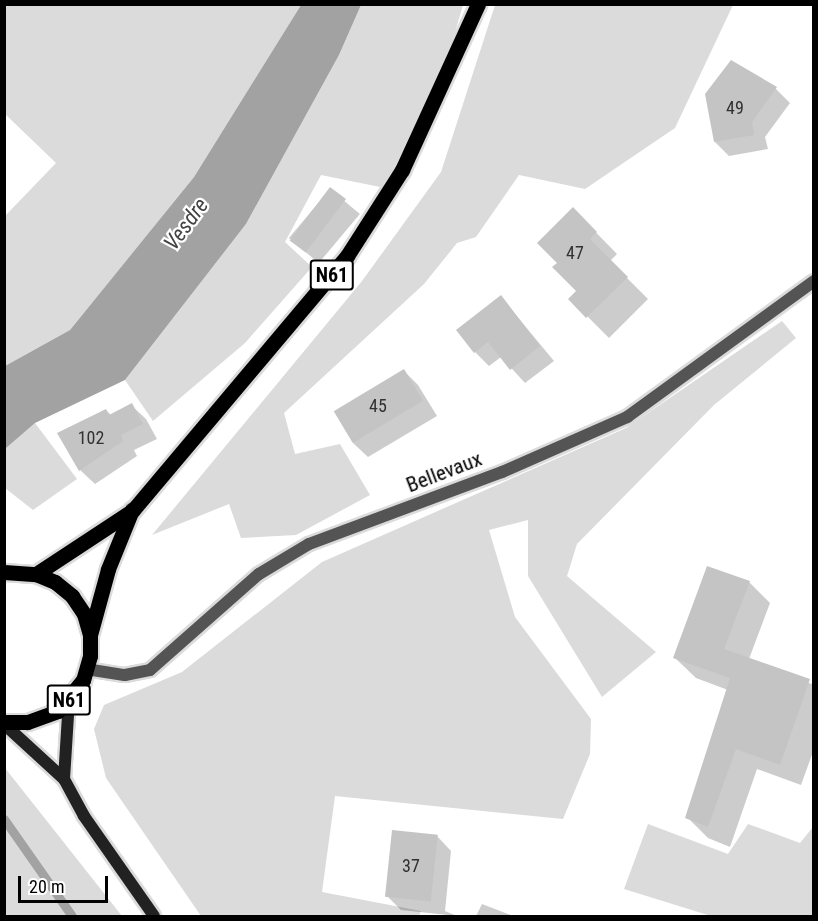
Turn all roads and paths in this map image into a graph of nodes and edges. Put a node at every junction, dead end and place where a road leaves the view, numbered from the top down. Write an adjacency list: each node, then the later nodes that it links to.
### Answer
1 (478, 4): 3 (main road, N61)
2 (813, 281): 7 (street, Bellevaux)
3 (133, 510): 5 (main road, N61); 6 (main road, N61)
4 (4, 572): 5 (main road)
5 (36, 574): 6 (main road)
6 (90, 635): 7 (main road, N61)
7 (86, 669): 8 (main road, N61)
8 (69, 699): 9 (main road, N61); 10 (main road)
9 (4, 723): 10 (main road)
10 (64, 779): 11 (main road)
11 (154, 916)

